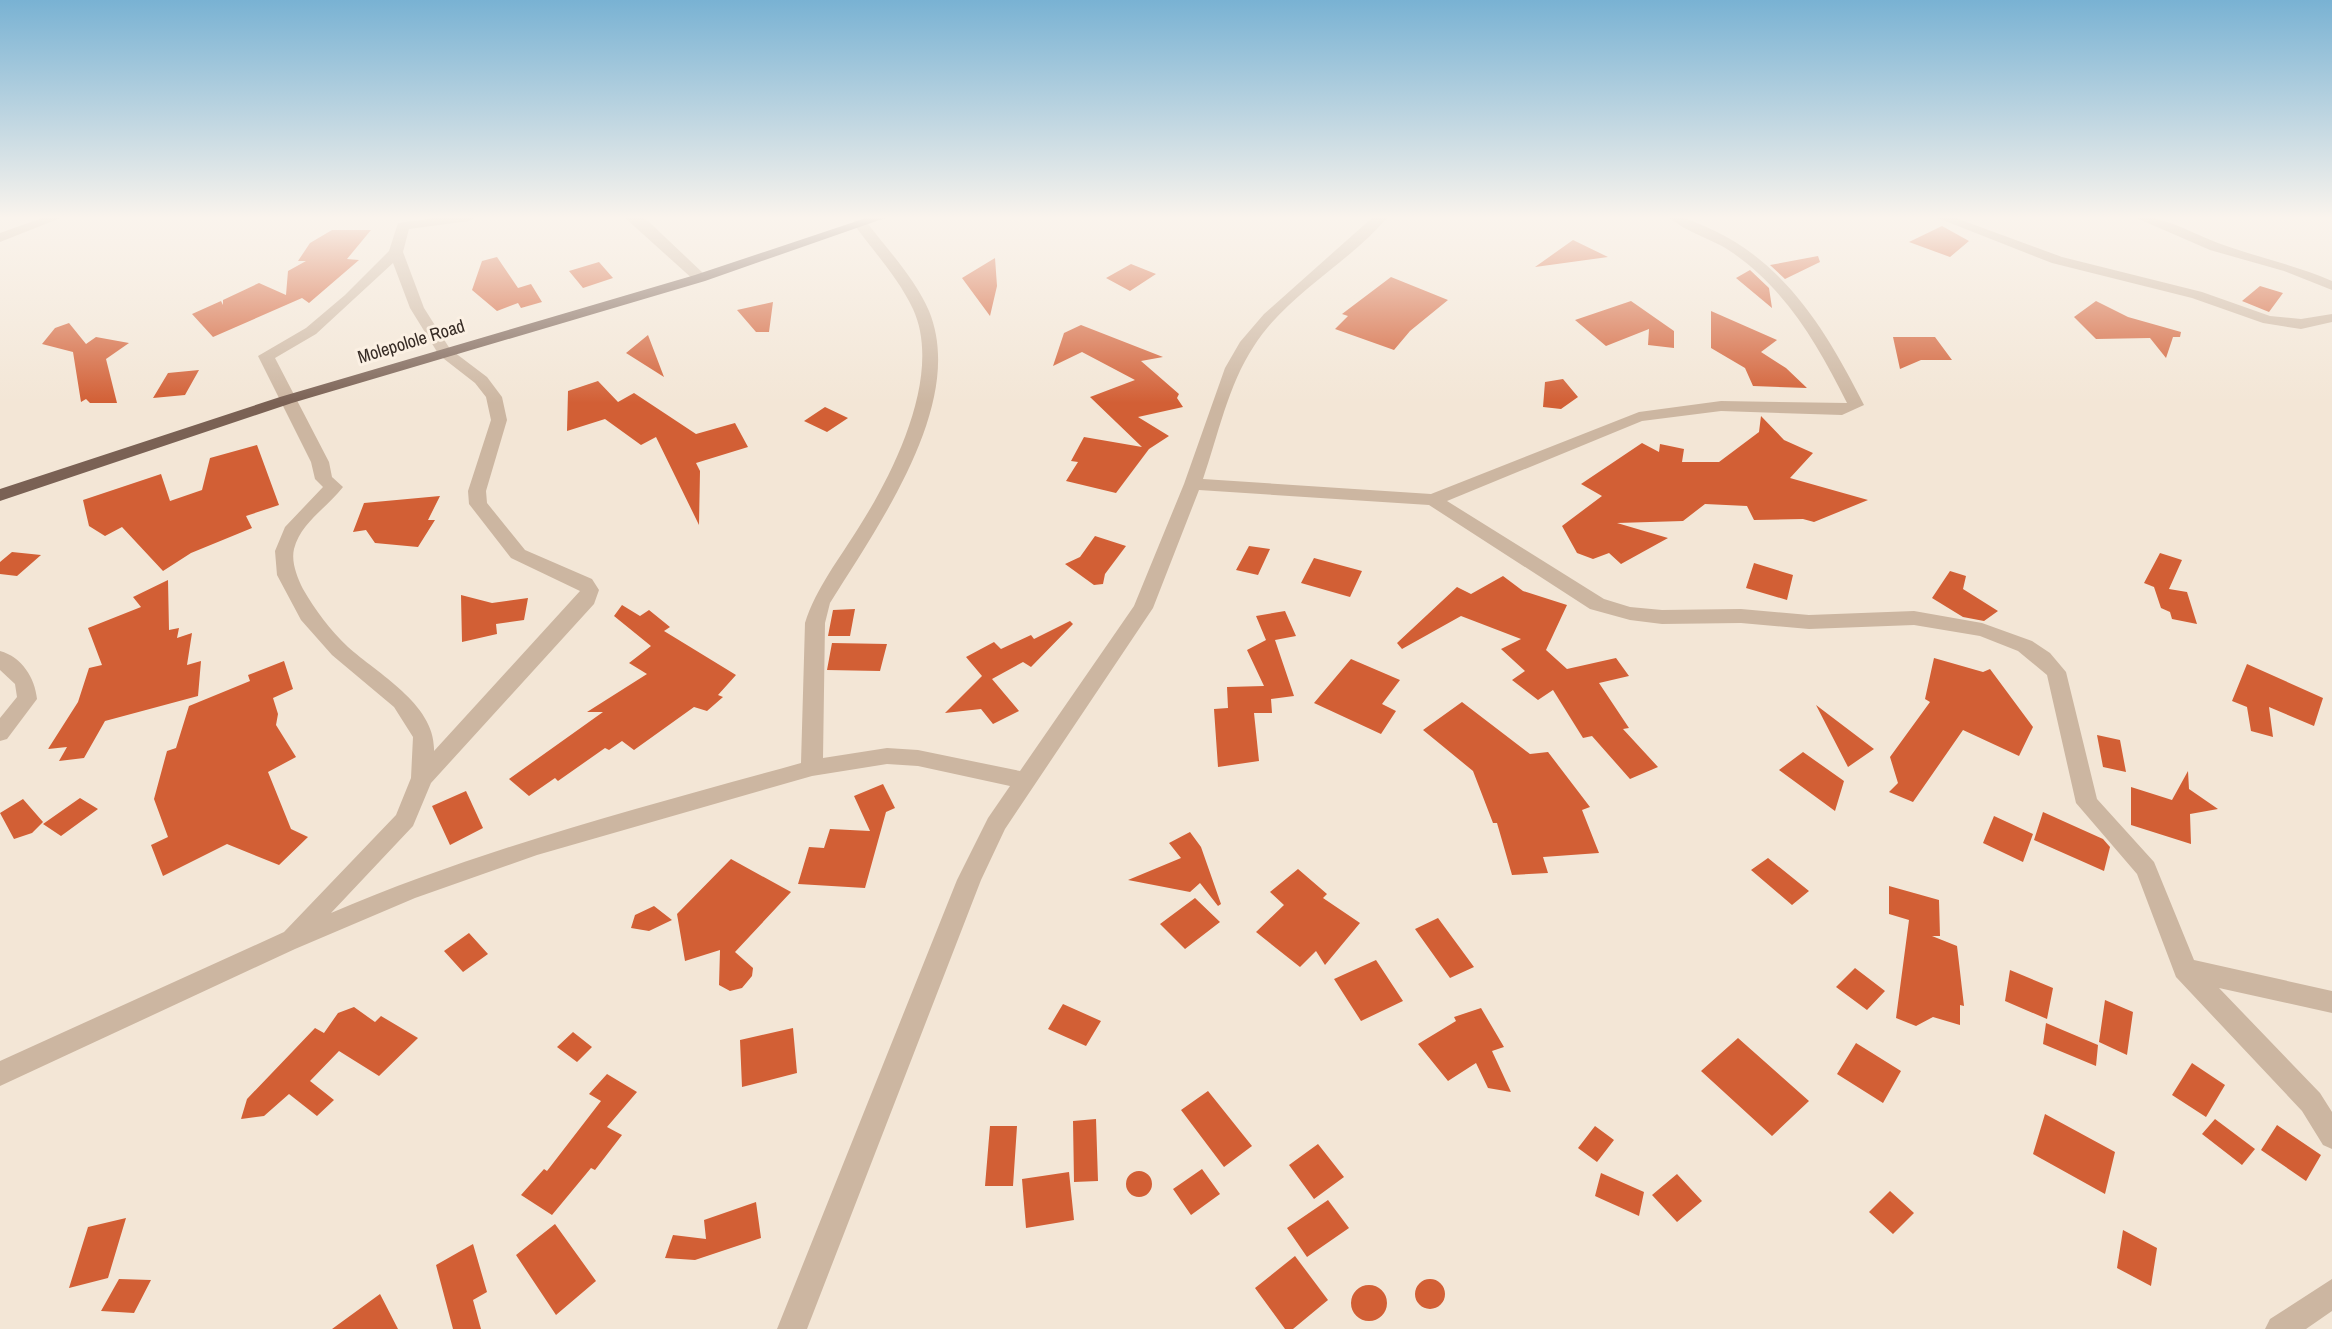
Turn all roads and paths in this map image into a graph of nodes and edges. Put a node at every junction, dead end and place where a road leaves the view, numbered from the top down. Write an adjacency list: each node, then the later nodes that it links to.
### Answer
1 (367, 279): 10 (street)
2 (406, 279): 9 (street)
3 (696, 279): 9 (main road, Molepolole Road)
4 (902, 279): 16 (street)
5 (1312, 279): 11 (street)
6 (1772, 279): 13 (street)
7 (2133, 279): 8 (street)
8 (2332, 318)
9 (444, 352): 10 (main road, Molepolole Road); 17 (street)
10 (286, 400): 12 (main road, Molepolole Road); 17 (street)
11 (1193, 484): 13 (street); 18 (street)
12 (0, 495)
13 (1433, 500): 20 (street)
14 (0, 658): 15 (street)
15 (0, 733)
16 (812, 768): 18 (street); 19 (street)
17 (422, 778): 19 (street)
18 (1025, 781): 25 (street)
19 (287, 942): 22 (street)
20 (2185, 969): 21 (street); 23 (street)
21 (2332, 1002)
22 (0, 1074)
23 (2332, 1136)
24 (2332, 1294): 26 (street)
25 (792, 1329)
26 (2280, 1329)

